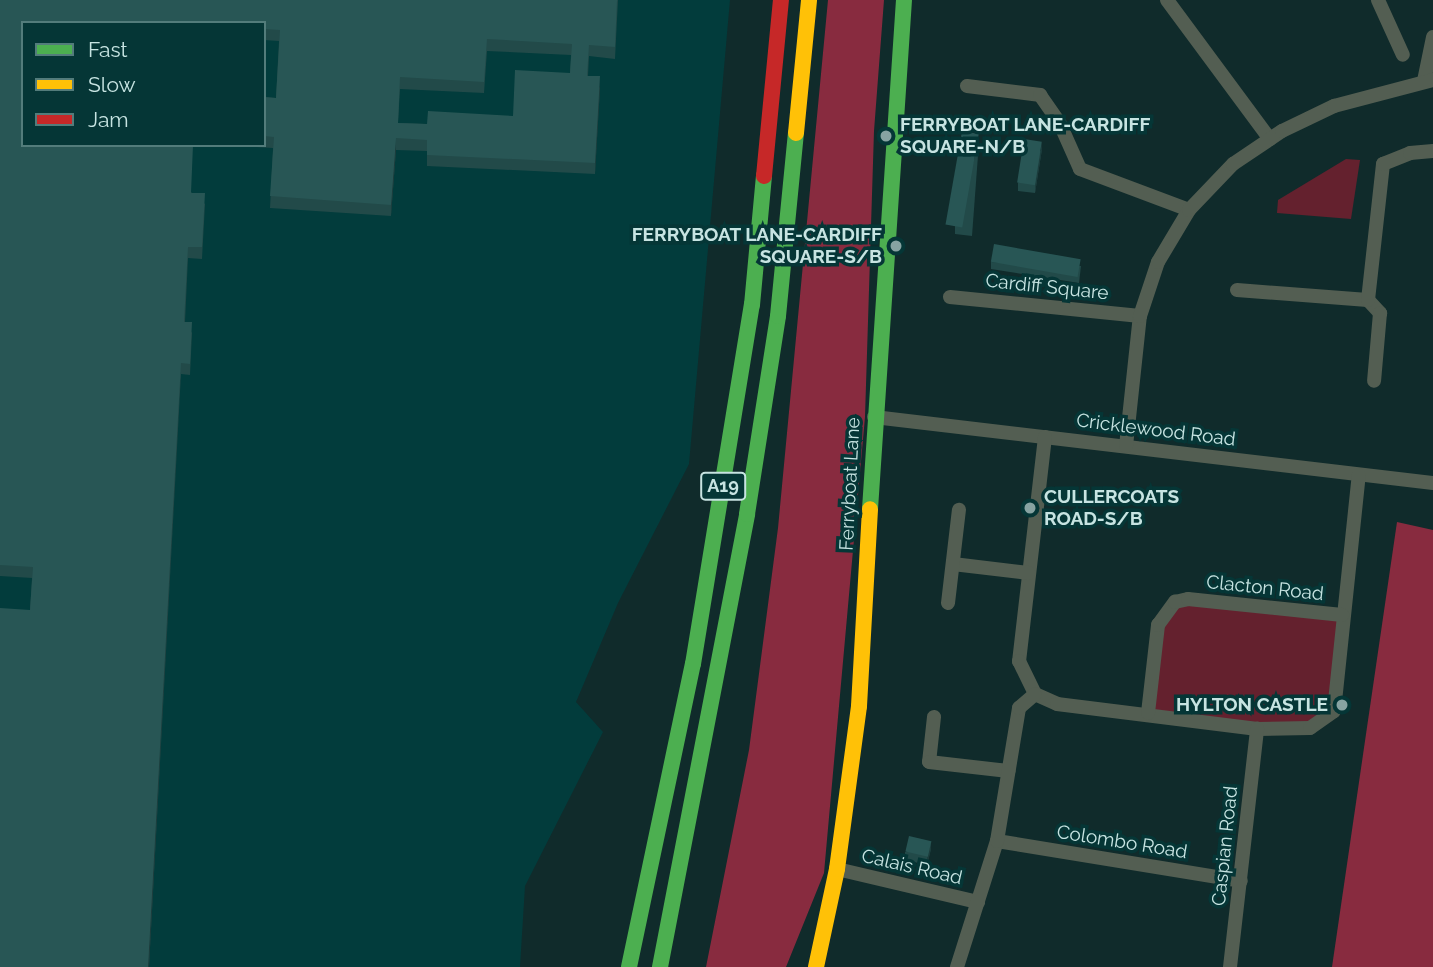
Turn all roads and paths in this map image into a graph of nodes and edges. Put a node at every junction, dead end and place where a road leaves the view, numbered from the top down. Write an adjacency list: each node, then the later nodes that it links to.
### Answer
1 (781, 0): 37 (main road, A19)
2 (809, 0): 38 (main road, A19)
3 (904, 0): 18 (main road, Ferryboat Lane)
4 (1167, 0): 10 (street)
5 (1378, 0): 7 (street)
6 (1433, 37): 8 (street)
7 (1403, 55)
8 (1429, 81): 10 (street)
9 (967, 86): 12 (street)
10 (1270, 139): 12 (street)
11 (1433, 151): 15 (street)
12 (1189, 210): 16 (street)
13 (1237, 290): 15 (street)
14 (950, 297): 16 (street, Cardiff Square)
15 (1368, 300): 17 (street)
16 (1140, 316): 20 (street)
17 (1374, 381)
18 (874, 417): 19 (street, Cricklewood Road); 34 (main road, Ferryboat Lane)
19 (1045, 437): 20 (street, Cricklewood Road); 25 (street)
20 (1126, 446): 21 (street, Cricklewood Road)
21 (1359, 474): 22 (street, Cricklewood Road); 27 (street, Clacton Road)
22 (1433, 483)
23 (959, 510): 24 (street)
24 (953, 564): 25 (street); 26 (street)
25 (1028, 573): 28 (street)
26 (948, 603)
27 (1342, 615): 29 (street, Clacton Road); 31 (street, Clacton Road)
28 (1035, 694): 29 (street, Clacton Road); 32 (street)
29 (1148, 713): 31 (street, Clacton Road)
30 (934, 717): 32 (street)
31 (1257, 729): 35 (street, Caspian Road)
32 (1008, 771): 33 (street)
33 (997, 841): 35 (street, Colombo Road); 36 (street)
34 (837, 869): 36 (street, Calais Road); 39 (main road, Ferryboat Lane)
35 (1241, 881): 41 (street, Caspian Road)
36 (978, 902): 40 (street)
37 (629, 967)
38 (660, 967)
39 (816, 967)
40 (957, 967)
41 (1230, 967)

